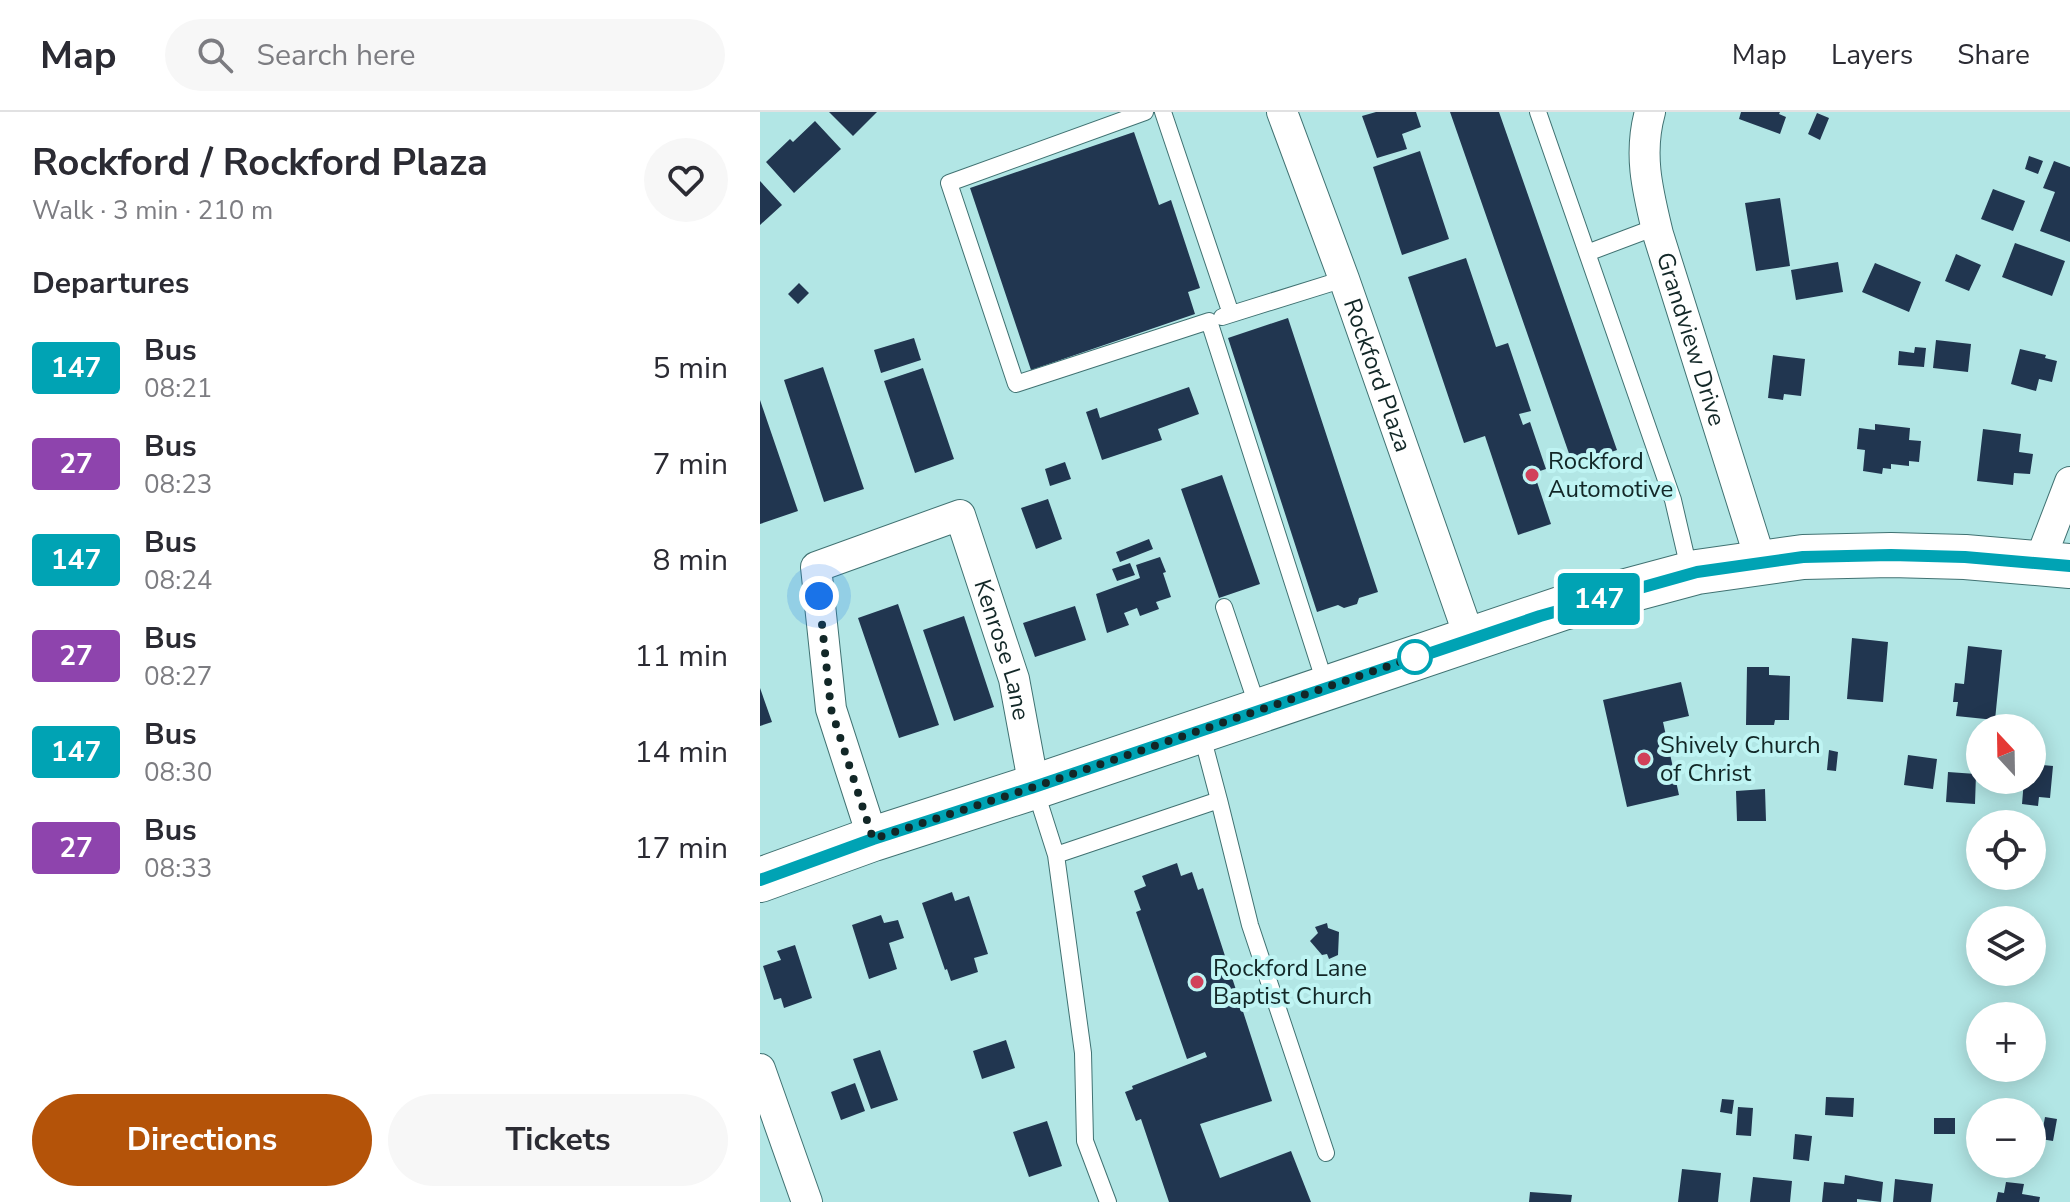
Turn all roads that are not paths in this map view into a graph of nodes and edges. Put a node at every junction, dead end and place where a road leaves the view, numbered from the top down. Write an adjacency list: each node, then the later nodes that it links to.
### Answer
1 (1145, 112): 10 (lane)
2 (1163, 112): 9 (lane)
3 (1282, 112): 8 (street, Rockford Plaza)
4 (1538, 112): 7 (lane)
5 (1650, 112): 6 (street, Grandview Drive)
6 (1656, 227): 7 (lane); 12 (street, Grandview Drive)
7 (1587, 253): 14 (lane)
8 (1344, 279): 9 (lane); 16 (street, Rockford Plaza)
9 (1231, 314): 10 (lane)
10 (1209, 321): 17 (lane)
11 (2070, 482): 13 (street)
12 (1761, 562): 13 (main road); 14 (main road)
13 (2055, 564)
14 (1690, 574): 16 (main road)
15 (1224, 607): 18 (lane)
16 (1470, 639): 17 (main road)
17 (1327, 687): 18 (main road)
18 (1259, 710): 19 (main road)
19 (1200, 730): 20 (main road); 21 (lane)
20 (1034, 787): 22 (main road); 22 (street, Kenrose Lane); 23 (lane)
21 (1219, 800): 23 (lane); 26 (lane)
22 (873, 839): 24 (main road)
23 (1056, 855): 28 (lane)
24 (760, 880)
25 (760, 1069): 27 (street)
26 (1326, 1153)
27 (807, 1202)
28 (1108, 1202)

